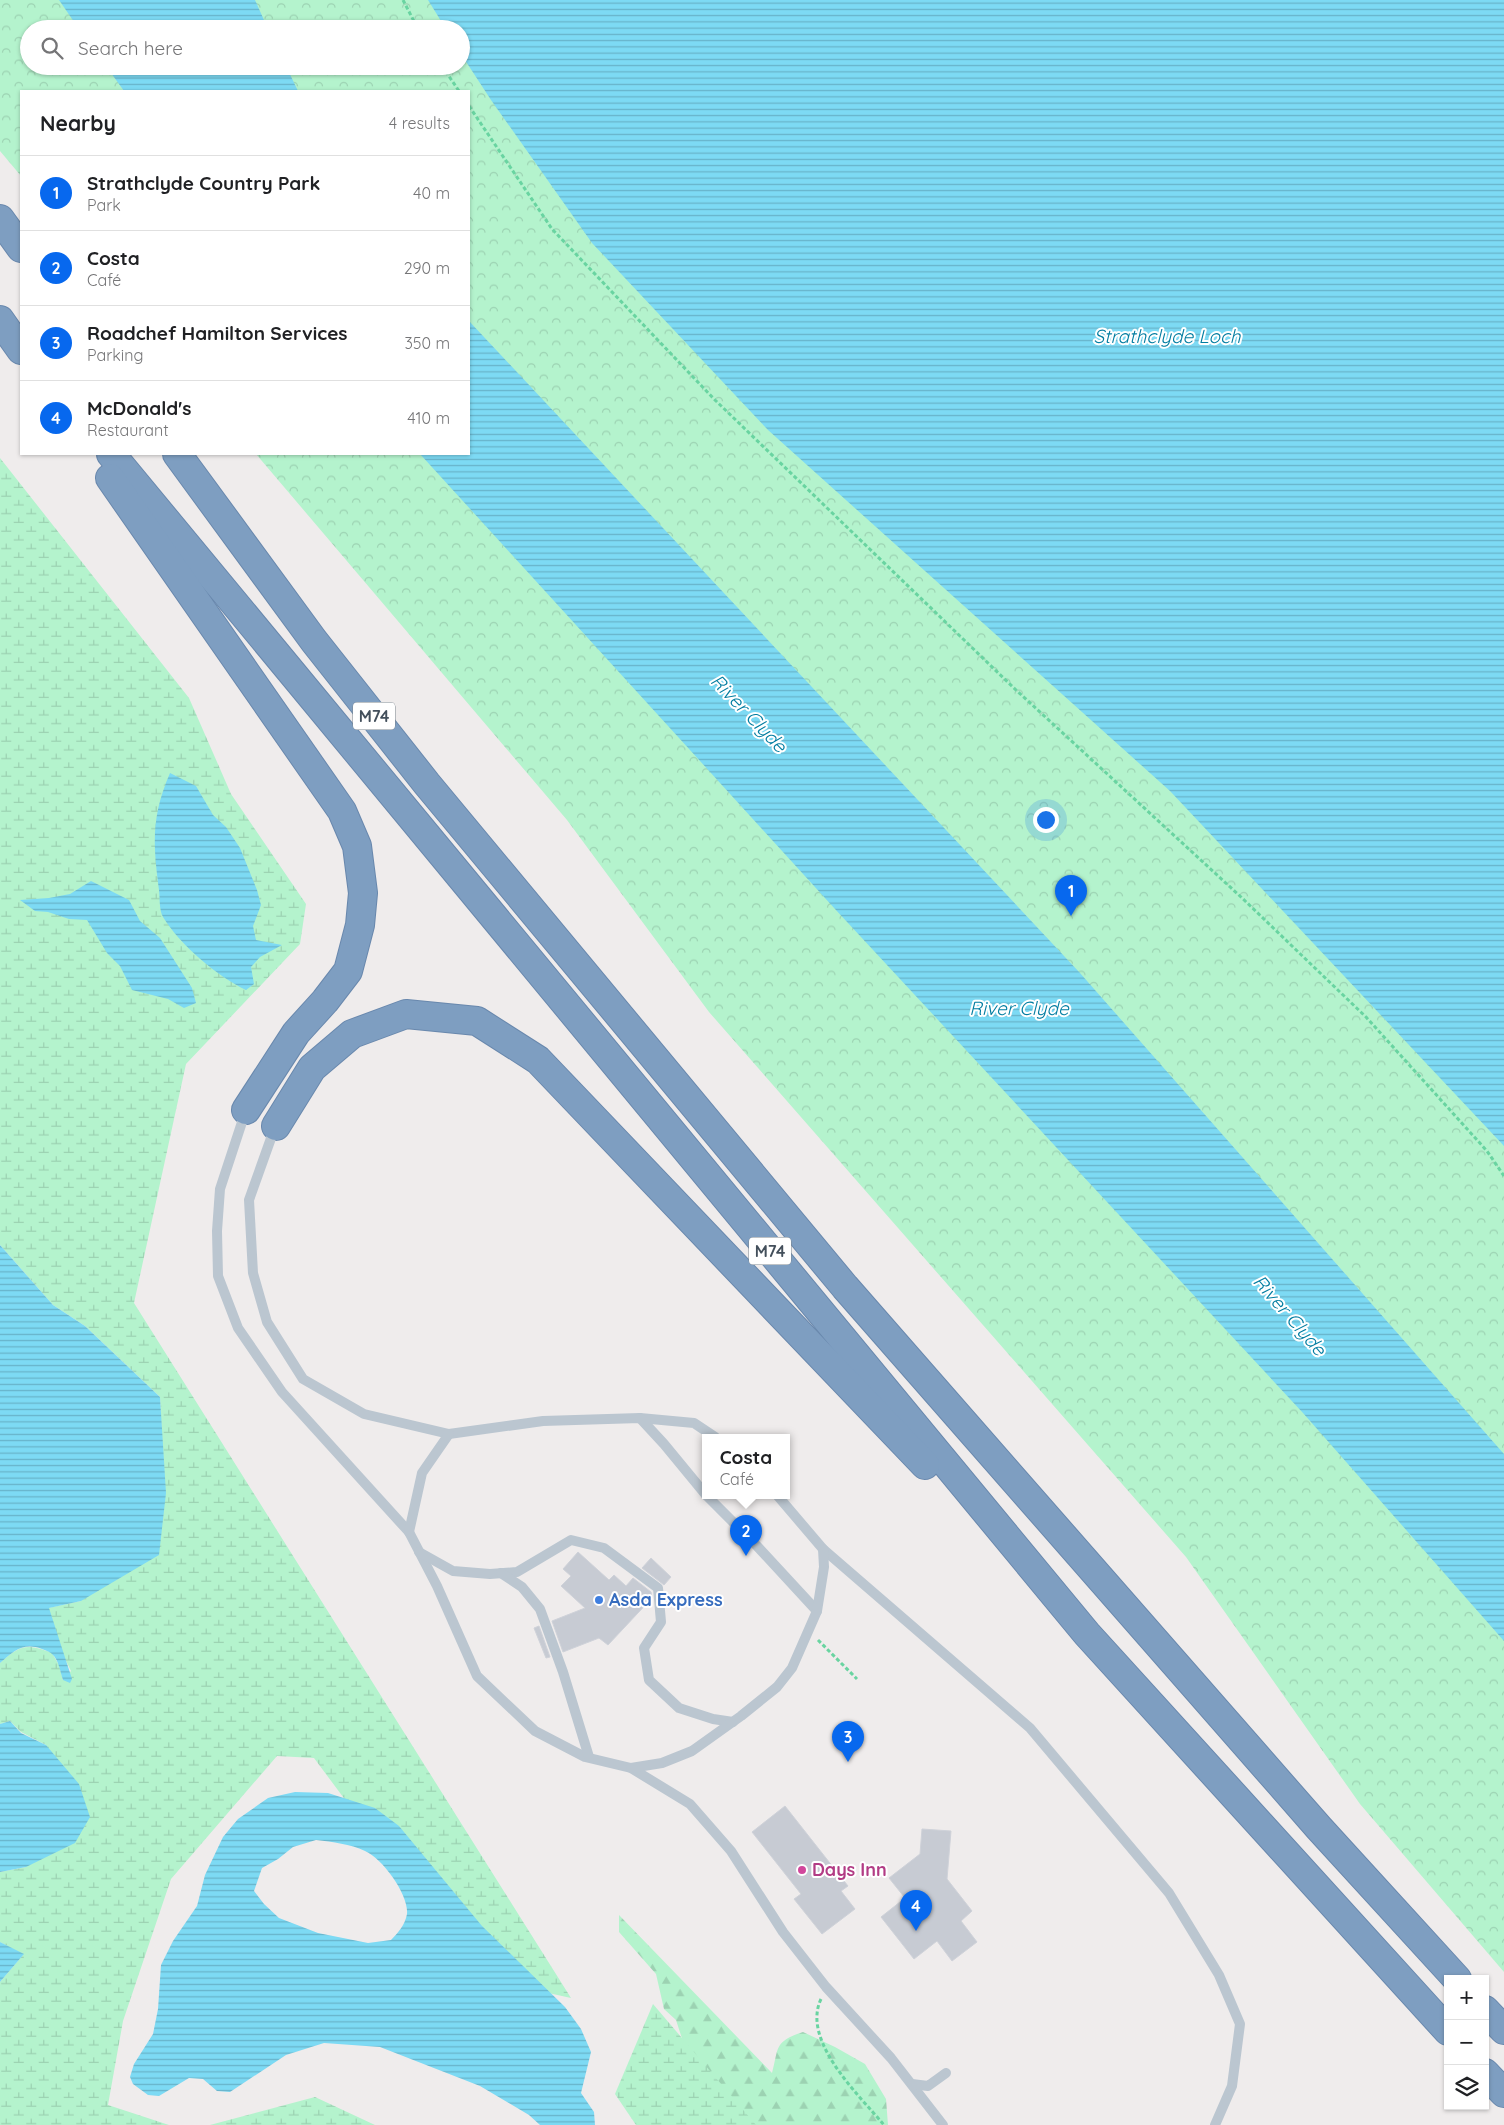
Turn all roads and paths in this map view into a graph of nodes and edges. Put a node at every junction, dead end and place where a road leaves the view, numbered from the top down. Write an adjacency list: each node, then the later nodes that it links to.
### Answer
1 (403, 0): 2 (path)
2 (413, 20)
3 (448, 75): 4 (path)
4 (458, 90)
5 (470, 107): 16 (path)
6 (0, 220): 7 (highway)
7 (20, 247)
8 (0, 320): 9 (highway); 10 (highway)
9 (20, 344)
10 (20, 349)
11 (94, 455): 14 (highway)
12 (112, 455): 29 (highway, M74)
13 (178, 455): 34 (highway, M74)
14 (246, 1110): 23 (lane)
15 (276, 1126): 18 (lane); 29 (highway)
16 (1504, 1176)
17 (640, 1418): 18 (lane); 19 (lane); 20 (lane)
18 (448, 1434): 23 (lane)
19 (710, 1434)
20 (702, 1490)
21 (710, 1499): 27 (lane)
22 (780, 1499): 24 (lane)
23 (409, 1532): 25 (lane)
24 (824, 1549): 27 (lane); 45 (lane)
25 (419, 1552): 26 (lane); 32 (lane)
26 (501, 1573): 31 (lane); 32 (lane)
27 (817, 1611): 28 (lane)
28 (808, 1631): 30 (path); 31 (lane)
29 (1087, 1634): 37 (highway, M74)
30 (857, 1679)
31 (733, 1722): 33 (lane)
32 (589, 1757): 33 (lane)
33 (631, 1768): 35 (lane)
34 (1453, 1975)
35 (826, 1987): 41 (lane); 43 (path)
36 (1489, 2014): 38 (highway)
37 (1444, 2027)
38 (1504, 2030)
39 (946, 2073): 41 (lane)
40 (1489, 2077): 42 (highway)
41 (912, 2084): 44 (lane)
42 (1504, 2093)
43 (884, 2125)
44 (943, 2125)
45 (1215, 2125)

